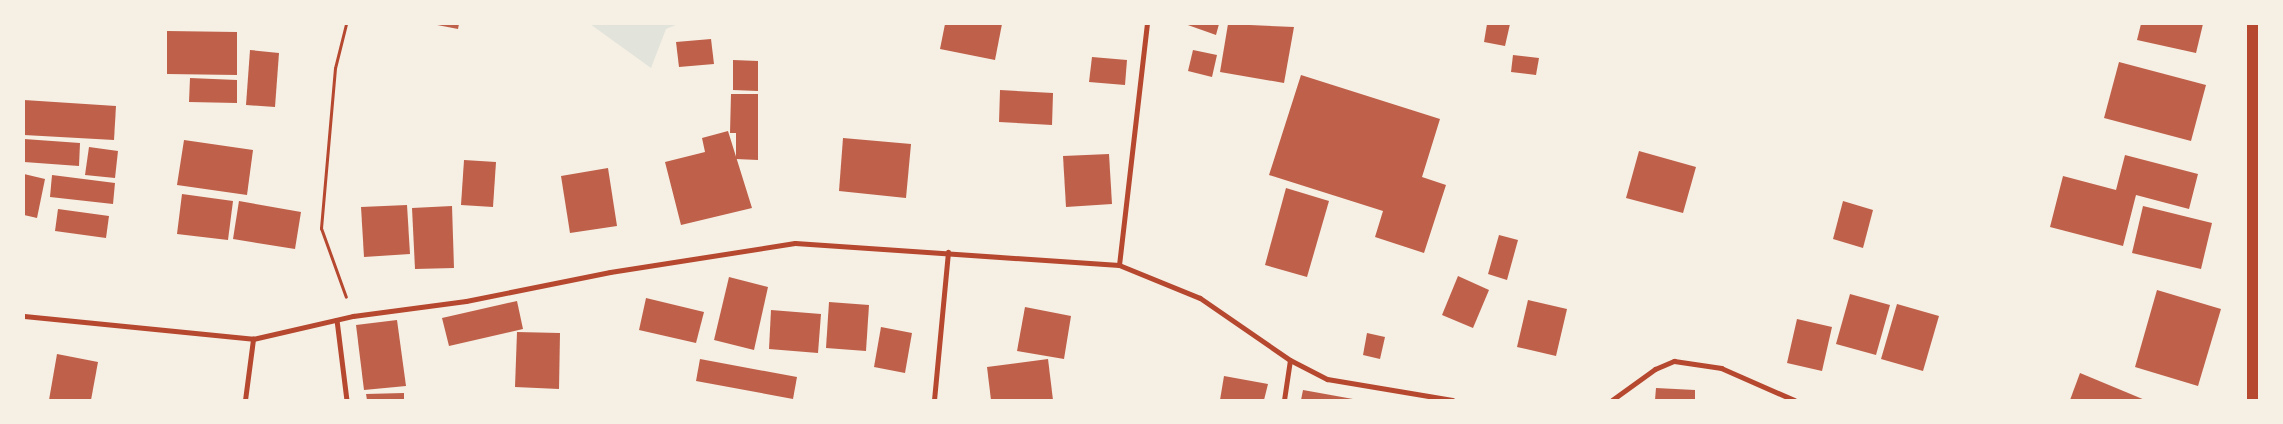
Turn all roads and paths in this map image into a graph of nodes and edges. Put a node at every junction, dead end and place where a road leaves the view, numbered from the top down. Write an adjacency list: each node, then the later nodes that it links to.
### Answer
1 (346, 24): 7 (path)
2 (1147, 24): 5 (street)
3 (2253, 24): 11 (main road)
4 (948, 252): 5 (street); 7 (street); 15 (street)
5 (1119, 265): 12 (street)
6 (24, 316): 9 (street)
7 (354, 316): 8 (street)
8 (337, 320): 9 (street); 14 (street)
9 (253, 338): 13 (street)
10 (2259, 341): 11 (main road)
11 (2252, 354): 20 (main road)
12 (1290, 360): 16 (street); 17 (street)
13 (245, 400)
14 (347, 400)
15 (934, 400)
16 (1284, 400)
17 (1452, 400)
18 (1612, 400): 19 (street)
19 (1794, 400)
20 (2253, 400)

